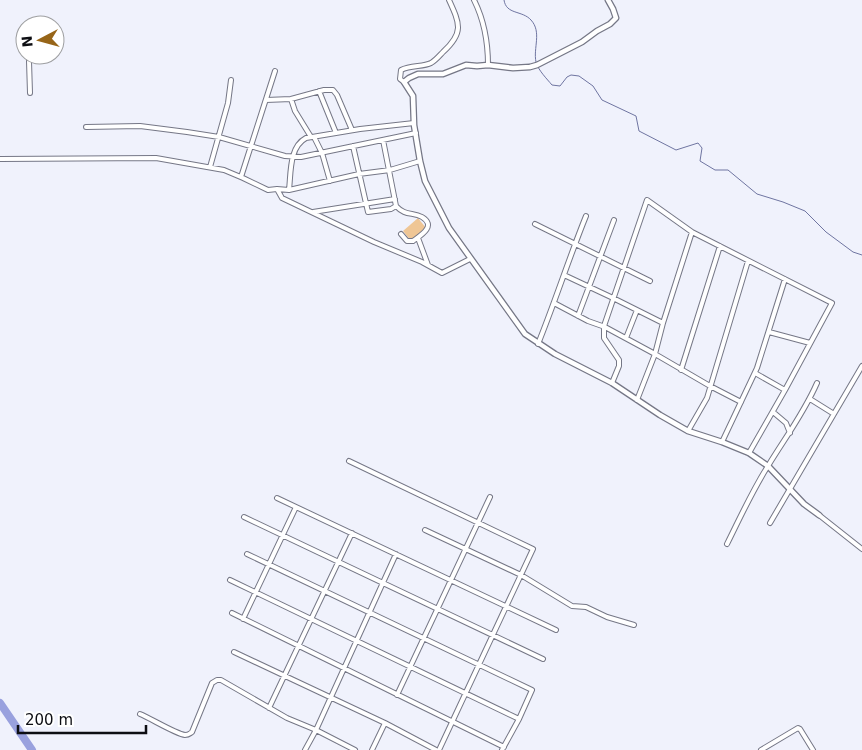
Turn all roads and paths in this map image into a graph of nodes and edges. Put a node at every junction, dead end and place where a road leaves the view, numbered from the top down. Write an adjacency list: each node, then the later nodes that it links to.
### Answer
1 (449, 0): 8 (street)
2 (474, 0): 5 (street)
3 (608, 0): 5 (street)
4 (30, 65): 10 (street)
5 (488, 65): 8 (street)
6 (275, 71): 12 (street)
7 (231, 80): 18 (street)
8 (404, 82): 13 (street)
9 (319, 91): 11 (street); 15 (street); 16 (street)
10 (30, 93)
11 (291, 99): 12 (street); 19 (street)
12 (266, 100): 22 (street)
13 (414, 123): 15 (street); 17 (street)
14 (86, 127): 18 (street)
15 (352, 130): 16 (street)
16 (336, 133): 19 (street)
17 (416, 133): 20 (street); 26 (street)
18 (219, 137): 22 (street); 27 (street)
19 (313, 137): 23 (street); 24 (street)
20 (383, 140): 21 (street); 28 (street)
21 (353, 146): 23 (street); 29 (street)
22 (252, 147): 24 (street); 30 (street)
23 (322, 153): 24 (street); 31 (street)
24 (293, 157): 33 (street)
25 (0, 159): 27 (street)
26 (420, 161): 28 (street); 47 (street)
27 (210, 167): 30 (street)
28 (390, 170): 29 (street); 34 (street)
29 (359, 174): 31 (street); 35 (street)
30 (241, 177): 32 (street)
31 (330, 181): 33 (street)
32 (277, 188): 33 (street); 37 (street)
33 (289, 190)
34 (395, 199): 35 (street); 36 (street)
35 (366, 203): 36 (street); 37 (street)
36 (396, 206): 43 (street)
37 (312, 212): 49 (street)
38 (586, 216): 44 (street)
39 (614, 220): 46 (street)
40 (535, 224): 44 (street)
41 (692, 232): 45 (street); 50 (street); 59 (street)
42 (401, 234): 43 (street)
43 (418, 238): 49 (street)
44 (575, 243): 46 (street); 51 (street)
45 (720, 246): 48 (street); 67 (street)
46 (600, 255): 50 (street); 54 (street)
47 (470, 259): 49 (street); 64 (street)
48 (748, 261): 52 (street); 71 (street)
49 (428, 265)
50 (625, 268): 53 (street); 55 (street)
51 (564, 276): 54 (street); 56 (street)
52 (785, 279): 61 (street); 63 (street)
53 (650, 281)
54 (589, 287): 55 (street); 58 (street)
55 (613, 298): 57 (street); 60 (street)
56 (554, 303): 58 (street); 64 (street)
57 (636, 310): 59 (street); 62 (street)
58 (578, 316): 60 (street)
59 (663, 323): 65 (street)
60 (605, 327): 62 (street); 69 (street)
61 (769, 332): 63 (street); 68 (street)
62 (626, 338): 65 (street)
63 (810, 343): 72 (street)
64 (538, 344): 69 (street)
65 (655, 354): 67 (street); 74 (street)
66 (862, 366): 77 (street)
67 (681, 370): 71 (street)
68 (755, 373): 72 (street); 75 (street)
69 (612, 383): 74 (street)
70 (817, 383): 73 (street)
71 (710, 386): 75 (street); 78 (street)
72 (785, 390): 76 (street)
73 (810, 399): 77 (street); 79 (street)
74 (637, 400): 78 (street)
75 (741, 402): 80 (street)
76 (773, 412): 79 (street); 81 (street)
77 (834, 414): 84 (street)
78 (688, 431): 80 (street)
79 (790, 433): 83 (street)
80 (722, 442): 81 (street)
81 (749, 453): 83 (street)
82 (349, 461): 90 (street)
83 (768, 466): 84 (street); 95 (street)
84 (789, 490): 88 (street); 91 (street)
85 (490, 497): 90 (street)
86 (277, 498): 87 (street)
87 (296, 507): 93 (street); 94 (street)
88 (819, 516): 97 (street)
89 (244, 517): 94 (street)
90 (478, 522): 96 (street); 102 (street)
91 (770, 523)
92 (424, 530): 96 (street)
93 (352, 533): 99 (street); 100 (street)
94 (283, 535): 100 (street); 101 (street)
95 (727, 544)
96 (466, 549): 102 (street); 104 (street)
97 (862, 549)
98 (247, 554): 101 (street)
99 (396, 554): 104 (street); 105 (street)
100 (338, 562): 105 (street); 106 (street)
101 (269, 564): 106 (street); 107 (street)
102 (521, 575): 108 (street); 114 (street)
103 (230, 580): 107 (street)
104 (451, 580): 108 (street); 109 (street)
105 (382, 582): 109 (street); 110 (street)
106 (324, 591): 110 (street); 113 (street)
107 (255, 592): 112 (street); 113 (street)
108 (506, 606): 115 (street); 116 (street)
109 (438, 609): 116 (street); 117 (street)
110 (369, 612): 117 (street); 118 (street)
111 (232, 614): 112 (street)
112 (243, 619): 119 (street)
113 (311, 619): 118 (street); 119 (street)
114 (634, 625)
115 (556, 630)
116 (493, 635): 121 (street); 122 (street)
117 (424, 639): 122 (street); 123 (street)
118 (356, 640): 123 (street); 124 (street)
119 (298, 646): 124 (street); 125 (street)
120 (234, 652): 125 (street)
121 (543, 659)
122 (479, 665): 126 (street); 131 (street)
123 (411, 667): 126 (street); 127 (street)
124 (343, 668): 127 (street); 128 (street)
125 (284, 676): 128 (street); 129 (street)
126 (466, 693): 131 (street); 133 (street)
127 (397, 695): 133 (street)
128 (330, 697): 132 (street); 134 (street)
129 (269, 708): 130 (street); 134 (street)
130 (140, 714)
131 (518, 719): 135 (street)
132 (384, 723): 138 (street); 139 (street)
133 (452, 723): 135 (street); 139 (street)
134 (316, 730): 136 (street); 137 (street)
135 (503, 749)
136 (305, 750)
137 (355, 750)
138 (372, 750)
139 (438, 750)
140 (762, 750): 141 (street)
141 (813, 750)

